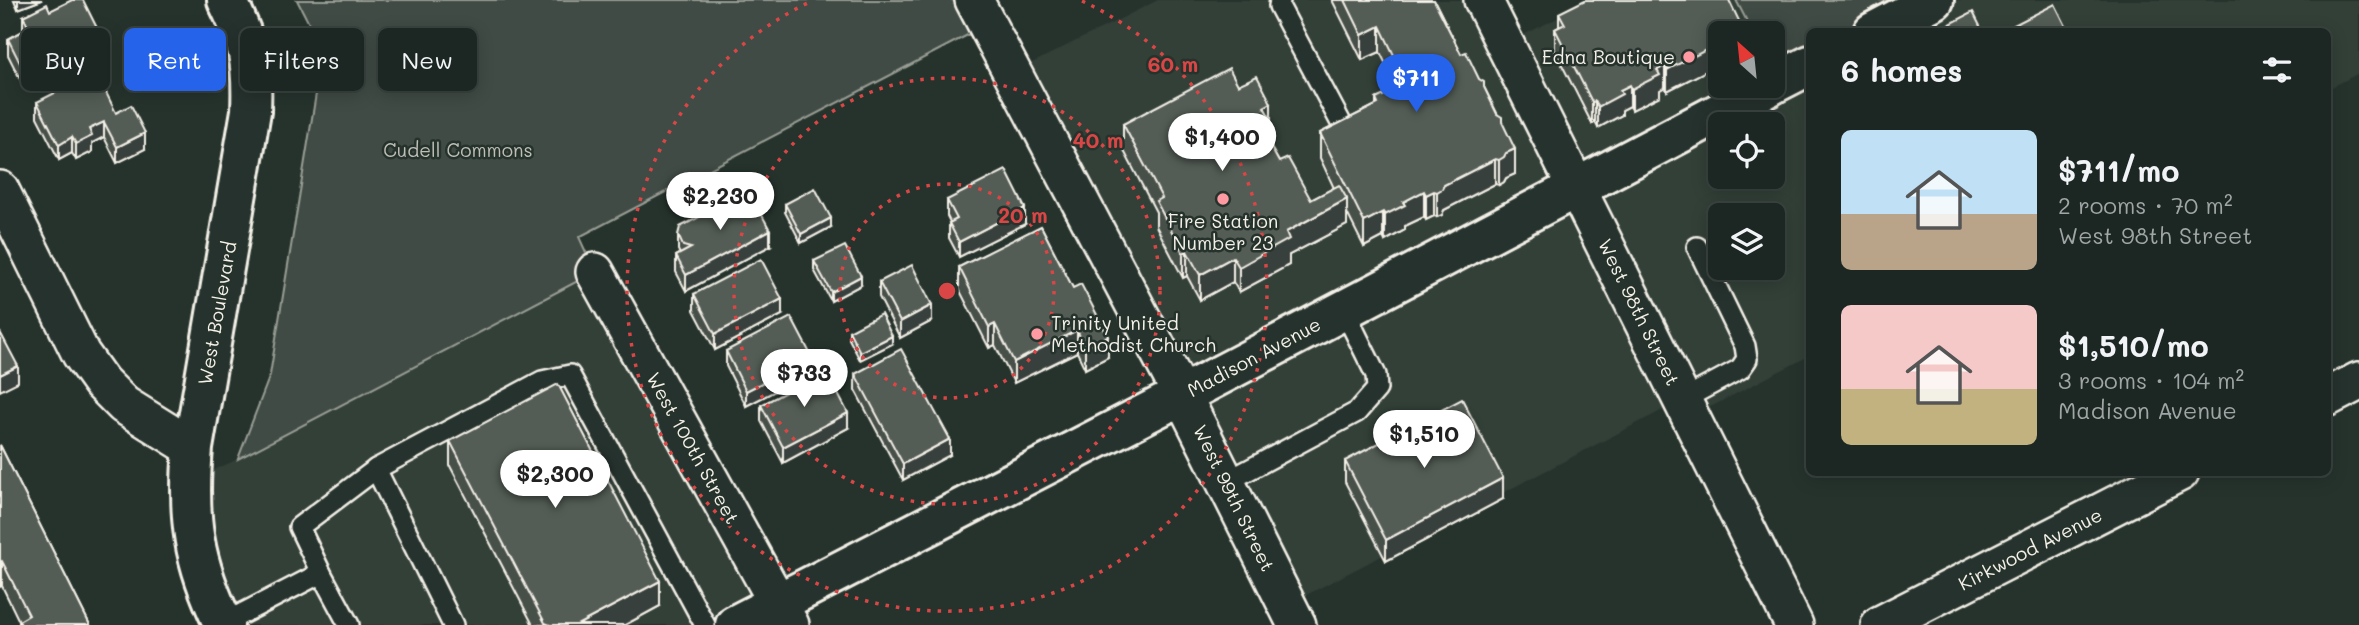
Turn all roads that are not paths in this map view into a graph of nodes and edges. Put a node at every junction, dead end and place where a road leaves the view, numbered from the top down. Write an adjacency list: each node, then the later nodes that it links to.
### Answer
1 (227, 0): 20 (street, West Boulevard)
2 (974, 0): 17 (street, West 99th Street)
3 (1280, 0): 10 (lane)
4 (1483, 0): 11 (street, West 98th Street)
5 (1934, 0): 6 (street)
6 (1881, 28)
7 (1806, 67): 8 (street, Madison Avenue)
8 (1785, 78)
9 (1746, 98): 11 (street, Madison Avenue)
10 (1340, 121)
11 (1577, 186): 15 (street, Madison Avenue); 19 (street, West 98th Street)
12 (0, 190): 20 (street)
13 (1697, 247): 19 (lane)
14 (595, 272): 25 (street, West 100th Street)
15 (1344, 310): 17 (street, Madison Avenue); 23 (lane)
16 (2359, 381): 18 (street)
17 (1182, 395): 23 (street, West 99th Street); 25 (street, Madison Avenue)
18 (2331, 395)
19 (1682, 400): 32 (street, West 98th Street)
20 (193, 448): 26 (street, West Boulevard)
21 (376, 470): 24 (lane); 28 (lane); 29 (lane)
22 (2172, 476): 33 (street, Kirkwood Avenue)
23 (1226, 482): 31 (street, West 99th Street)
24 (321, 573): 26 (lane); 27 (lane)
25 (784, 614): 30 (street, Madison Avenue)
26 (224, 624)
27 (349, 625)
28 (453, 625)
29 (705, 625)
30 (736, 625)
31 (1297, 625)
32 (1794, 625)
33 (1880, 625)

